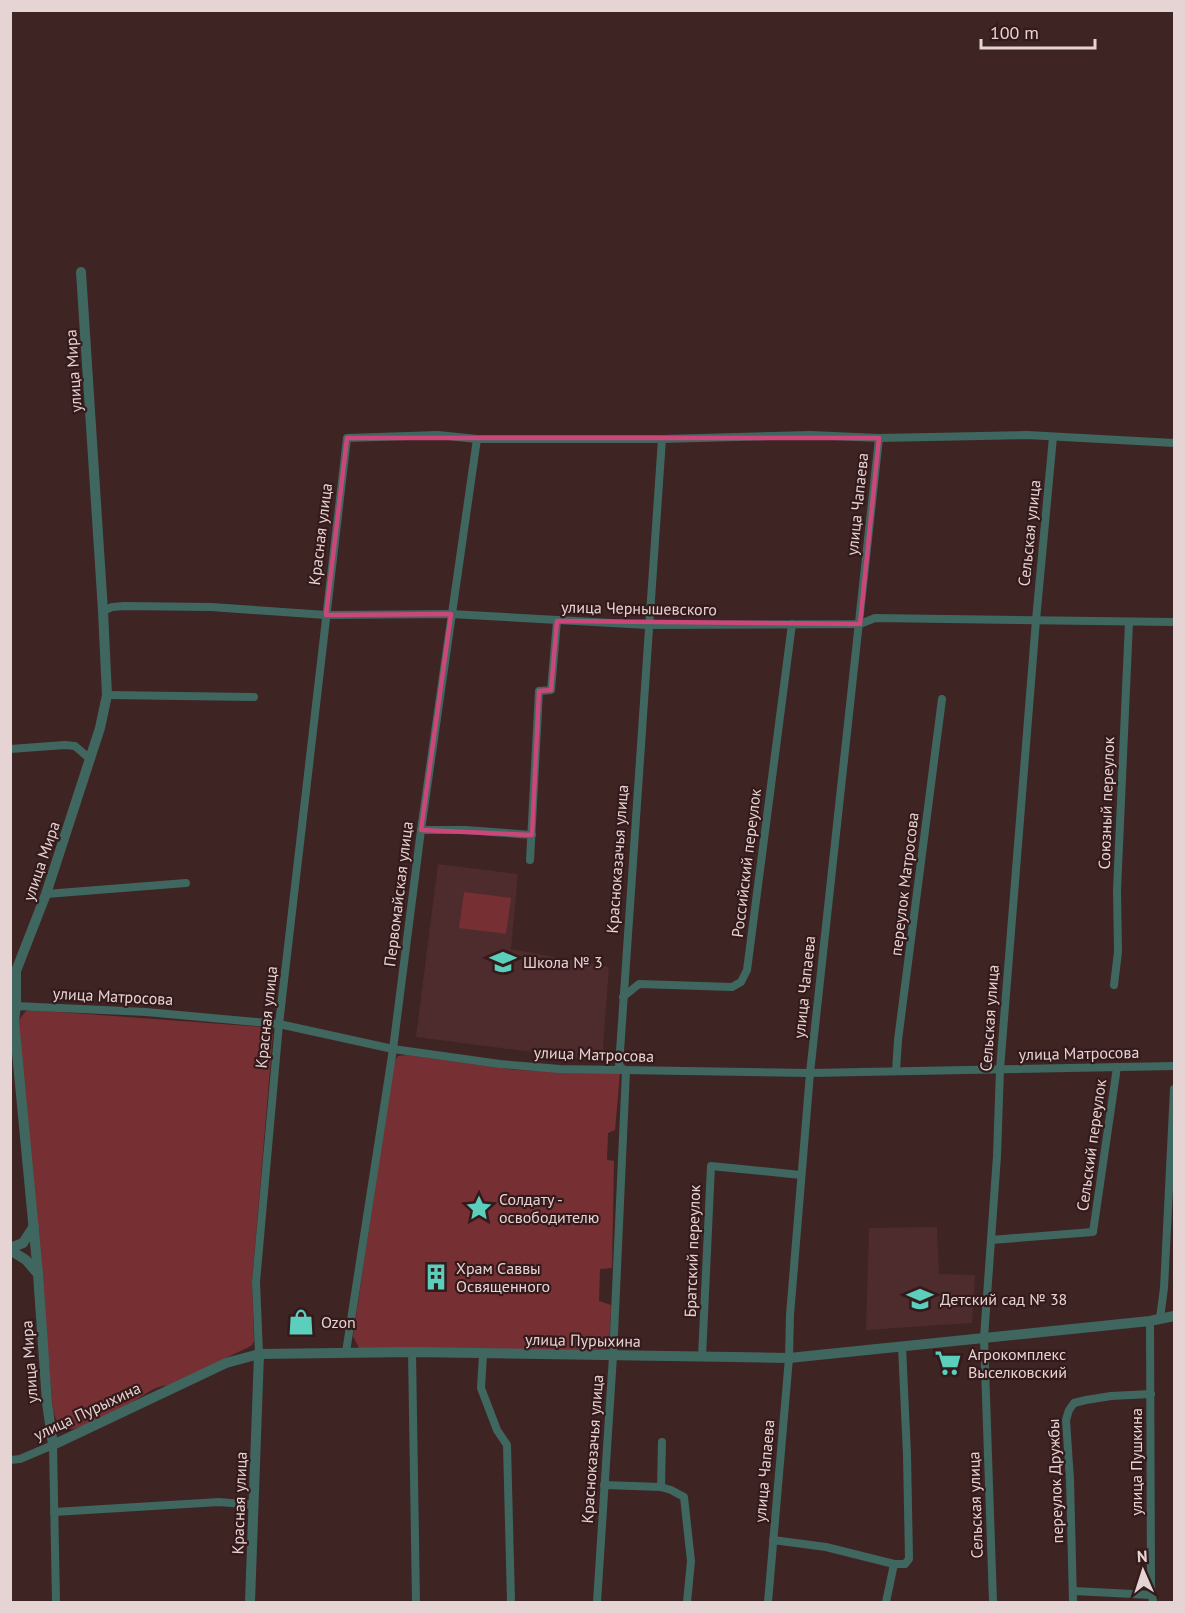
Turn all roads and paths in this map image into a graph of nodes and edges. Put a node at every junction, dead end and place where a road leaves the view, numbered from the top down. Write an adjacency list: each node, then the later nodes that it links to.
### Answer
1 (81, 272): 8 (street, улица Мира)
2 (1053, 436): 5 (street, улица Чапаева); 7 (street, улица Чапаева); 11 (street, Сельская улица)
3 (347, 438): 6 (street, улица Чапаева); 10 (street, Красная улица)
4 (662, 438): 5 (street, улица Чапаева); 6 (street, улица Чапаева); 17 (street, Красноказачья улица)
5 (879, 438): 16 (street, улица Чапаева)
6 (477, 439): 9 (street, Первомайская улица)
7 (1174, 443)
8 (103, 611): 10 (street, улица Чернышевского); 18 (street, улица Мира)
9 (451, 614): 10 (street, улица Чернышевского); 12 (street, улица Чернышевского); 23 (street, Первомайская улица)
10 (326, 615): 32 (street, Красная улица)
11 (1036, 620): 13 (street, улица Чернышевского); 16 (street, улица Чернышевского); 36 (street, Сельская улица)
12 (557, 621): 17 (street, улица Чернышевского); 24 (street)
13 (1129, 622): 14 (street, улица Чернышевского); 29 (street, Союзный переулок)
14 (1174, 622)
15 (792, 624): 16 (street, улица Чернышевского); 17 (street, улица Чернышевского); 30 (street, Российский переулок)
16 (860, 624): 39 (street, улица Чапаева)
17 (648, 625): 30 (street, Красноказачья улица)
18 (107, 695): 19 (street); 22 (street, улица Мира)
19 (254, 698)
20 (942, 699): 38 (street, переулок Матросова)
21 (10, 749): 22 (street)
22 (90, 759): 27 (street, улица Мира)
23 (421, 830): 24 (street); 33 (street, Первомайская улица)
24 (532, 836): 25 (street)
25 (530, 860)
26 (186, 883): 27 (street)
27 (46, 894): 28 (street, улица Мира)
28 (13, 971): 31 (street, улица Мира)
29 (1114, 985)
30 (623, 997): 37 (street, Красноказачья улица)
31 (16, 1006): 32 (street, улица Матросова); 42 (street, улица Мира)
32 (279, 1024): 33 (street, улица Матросова); 53 (street, Красная улица)
33 (393, 1049): 37 (street, улица Матросова); 50 (street, Первомайская улица)
34 (1174, 1066): 35 (street, улица Матросова)
35 (1117, 1067): 36 (street, улица Матросова); 43 (street, Сельский переулок)
36 (1000, 1069): 38 (street, улица Матросова); 43 (street, Сельская улица)
37 (626, 1071): 39 (street, улица Матросова); 54 (street, Красноказачья улица)
38 (896, 1071): 39 (street, улица Матросова)
39 (810, 1073): 41 (street, улица Чапаева)
40 (1174, 1089): 47 (street, улица Пушкина)
41 (801, 1175): 55 (street, Братский переулок); 56 (street, улица Чапаева)
42 (34, 1226): 44 (street); 45 (street, улица Мира)
43 (991, 1240): 48 (street, Сельская улица)
44 (10, 1249): 45 (street)
45 (38, 1274): 59 (street, улица Мира)
46 (1174, 1316): 47 (street, улица Пурыхина)
47 (1155, 1320): 48 (street, улица Пурыхина); 57 (street, улица Пушкина)
48 (984, 1338): 49 (street, улица Пурыхина); 77 (street, Сельская улица)
49 (902, 1346): 56 (street, улица Пурыхина); 66 (street)
50 (346, 1352): 51 (street, улица Пурыхина); 53 (street, улица Пурыхина)
51 (412, 1352): 52 (street, улица Пурыхина); 71 (street)
52 (483, 1353): 54 (street, улица Пурыхина); 72 (street)
53 (260, 1354): 59 (street, улица Пурыхина); 63 (street, Красная улица)
54 (613, 1356): 55 (street, улица Пурыхина); 61 (street, Красноказачья улица)
55 (702, 1357): 56 (street, улица Пурыхина)
56 (789, 1358): 65 (street, улица Чапаева)
57 (1151, 1394): 67 (street, переулок Дружбы); 68 (street, улица Пушкина)
58 (662, 1442): 62 (street)
59 (53, 1444): 60 (street, улица Пурыхина); 64 (street, улица Мира)
60 (10, 1460)
61 (604, 1485): 62 (street); 73 (street, Красноказачья улица)
62 (661, 1487): 74 (street)
63 (254, 1505): 64 (street); 70 (street, Красная улица)
64 (54, 1512): 69 (street, улица Мира)
65 (773, 1540): 66 (street, улица Чапаева); 75 (street, улица Чапаева)
66 (894, 1564): 76 (street)
67 (1074, 1591): 68 (street); 78 (street, переулок Дружбы)
68 (1153, 1599)
69 (56, 1602)
70 (250, 1602)
71 (416, 1602)
72 (512, 1602)
73 (597, 1602)
74 (687, 1602)
75 (768, 1602)
76 (886, 1602)
77 (993, 1602)
78 (1073, 1602)

